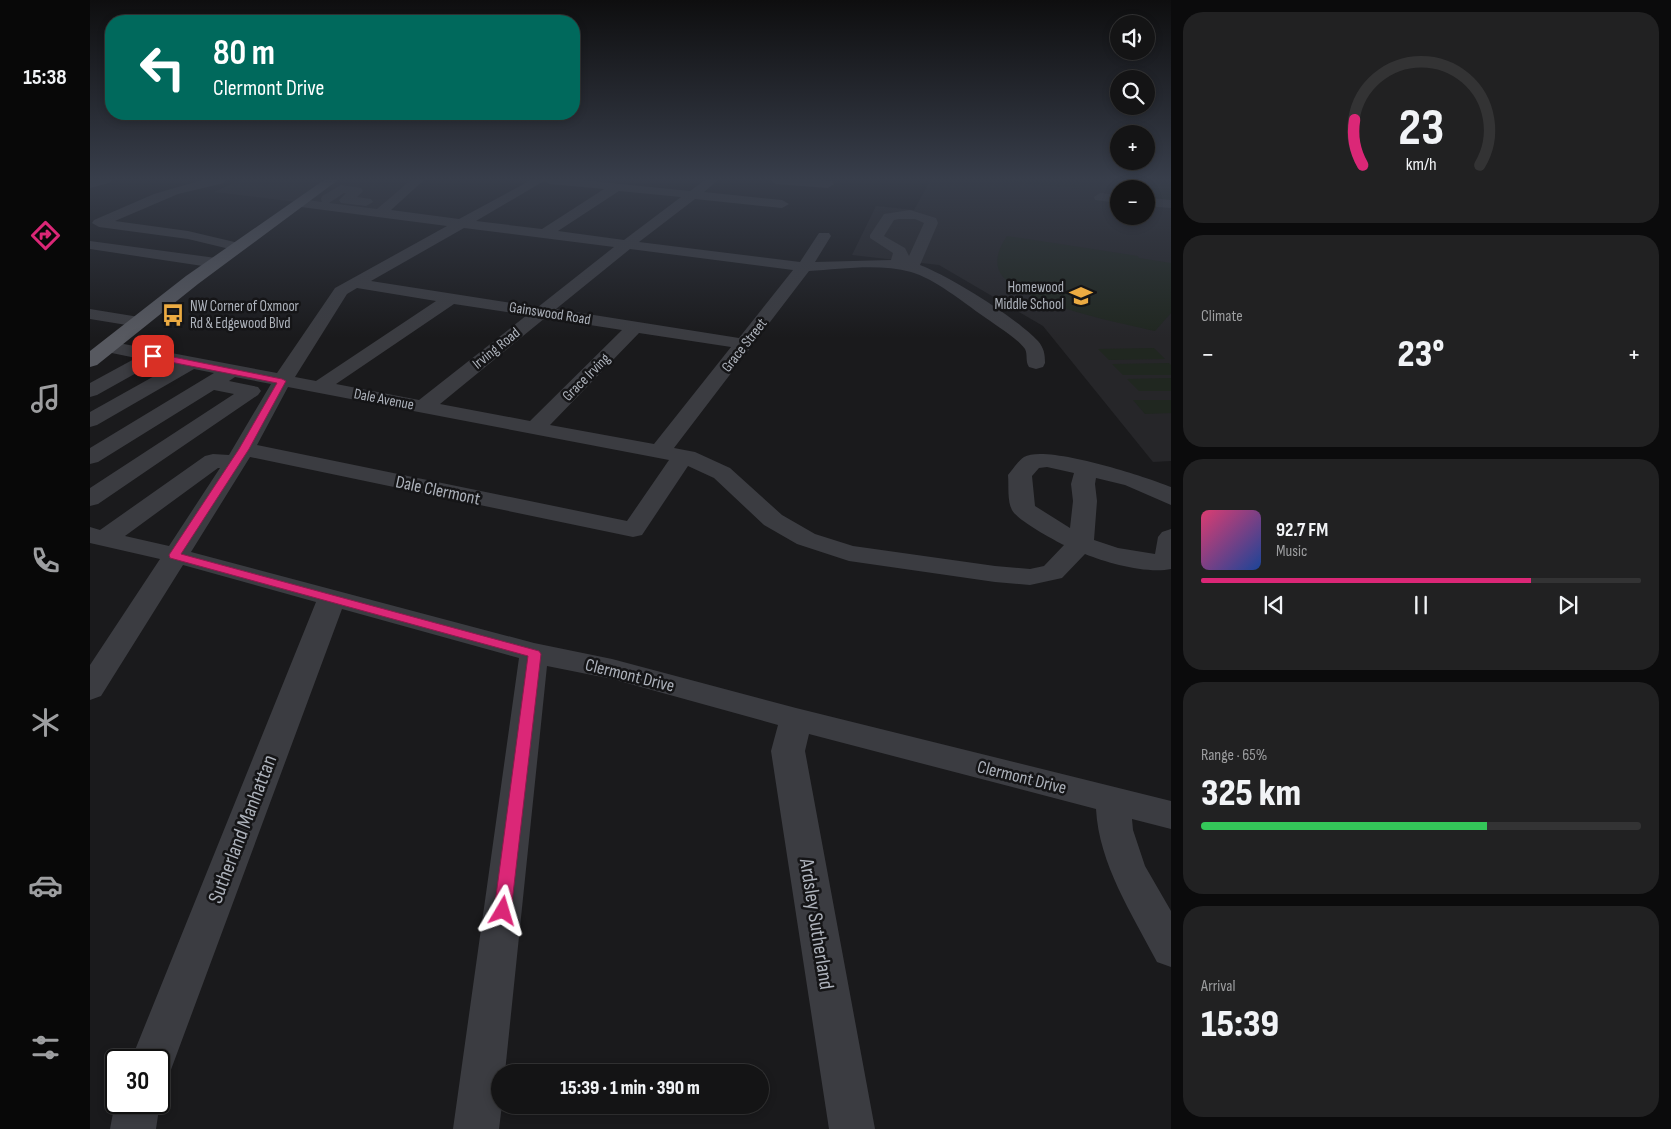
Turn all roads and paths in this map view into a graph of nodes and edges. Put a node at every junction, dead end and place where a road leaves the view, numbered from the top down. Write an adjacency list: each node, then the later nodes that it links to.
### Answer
1 (177, 233): 9 (street)
2 (262, 233): 9 (main road)
3 (446, 233): 12 (street)
4 (546, 233): 7 (street)
5 (642, 233): 7 (street, Irving Road)
6 (824, 236): 11 (street, Grace Street)
7 (627, 244): 11 (street); 14 (street, Irving Road)
8 (90, 245): 10 (street)
9 (238, 247): 10 (main road)
10 (216, 263): 16 (main road)
11 (804, 267): 18 (street, Grace Street); 23 (street)
12 (354, 283): 13 (street, Gainswood Road); 25 (street)
13 (451, 298): 14 (street, Gainswood Road); 27 (street)
14 (541, 312): 17 (street, Gainswood Road); 29 (street, Irving Road)
15 (90, 314): 16 (street)
16 (139, 322): 19 (main road)
17 (636, 326): 18 (street, Gainswood Road); 31 (street, Grace Irving)
18 (746, 344): 32 (street, Grace Street)
19 (108, 347): 20 (street, Dale Avenue); 21 (main road)
20 (153, 356): 22 (street, Dale Avenue); 28 (street)
21 (90, 361)
22 (191, 363): 24 (street, Dale Avenue); 30 (street)
23 (1036, 363)
24 (231, 371): 25 (street, Dale Avenue); 26 (street)
25 (282, 381): 27 (street, Dale Avenue); 33 (street)
26 (211, 384): 34 (street); 37 (lane)
27 (321, 386): 29 (street, Dale Avenue)
28 (90, 391)
29 (423, 407): 31 (street, Dale Avenue)
30 (98, 418)
31 (536, 427): 32 (street, Dale Avenue)
32 (672, 454): 38 (street, Grace Street); 41 (street, Dale Avenue)
33 (240, 455): 38 (street, Dale Clermont); 39 (street, Dale Clermont); 42 (street)
34 (90, 457)
35 (1087, 469): 36 (street); 41 (street); 41 (street)
36 (1171, 498)
37 (90, 499)
38 (633, 530)
39 (97, 537): 42 (street, Clermont Drive)
40 (1171, 537): 41 (street)
41 (1081, 543)
42 (174, 555): 43 (street, Clermont Drive); 45 (street)
43 (332, 598): 44 (street, Clermont Drive); 50 (street, Sutherland Manhattan)
44 (534, 654): 46 (street, Clermont Drive); 53 (street)
45 (90, 689)
46 (796, 719): 47 (street, Clermont Drive); 54 (street, Ardsley Sutherland)
47 (1113, 800): 48 (street, Clermont Drive); 49 (street)
48 (1171, 814)
49 (1171, 949)
50 (157, 1049)
51 (135, 1114): 52 (street)
52 (133, 1129)
53 (476, 1129)
54 (852, 1129)

